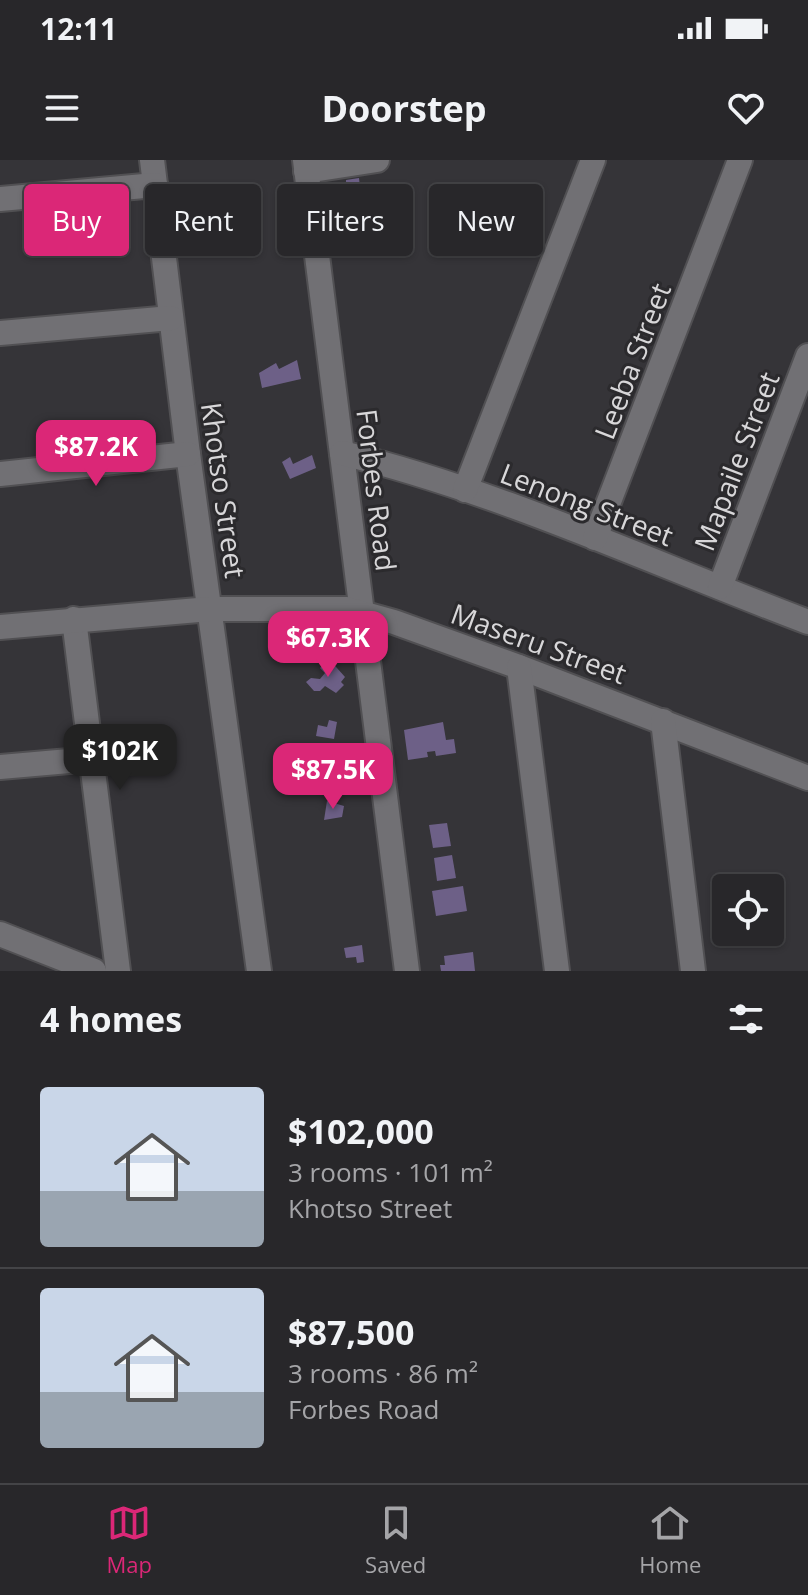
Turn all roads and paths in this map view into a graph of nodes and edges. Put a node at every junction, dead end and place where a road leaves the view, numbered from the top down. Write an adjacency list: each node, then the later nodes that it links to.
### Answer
1 (152, 160): 6 (street, Khotso Street)
2 (377, 160): 5 (street)
3 (593, 160): 16 (street)
4 (740, 160): 17 (street, Leeba Street)
5 (306, 166): 13 (street, Forbes Road)
6 (155, 184)
7 (145, 186): 8 (street)
8 (0, 199)
9 (164, 256): 10 (street, Khotso Street)
10 (171, 318): 11 (street); 14 (street, Khotso Street)
11 (0, 333)
12 (808, 356): 18 (street, Mapaile Street)
13 (342, 453): 16 (street, Lenong Street); 20 (street, Forbes Road)
14 (188, 454): 15 (street); 19 (street, Khotso Street)
15 (0, 474)
16 (465, 490): 17 (street, Lenong Street)
17 (595, 538): 18 (street, Lenong Street)
18 (720, 587): 22 (street, Lenong Street)
19 (210, 609): 20 (street, Maseru Street); 21 (street, Maseru Street); 32 (street, Khotso Street)
20 (363, 612): 24 (street, Maseru Street); 33 (street, Forbes Road)
21 (74, 619): 23 (street, Maseru Street); 26 (street)
22 (808, 622)
23 (0, 627)
24 (519, 667): 25 (street, Maseru Street); 34 (street)
25 (663, 721): 28 (street, Maseru Street); 35 (street)
26 (92, 759): 27 (street); 31 (street)
27 (0, 767)
28 (808, 778)
29 (0, 934): 30 (street)
30 (94, 971)
31 (118, 971)
32 (259, 971)
33 (407, 971)
34 (557, 971)
35 (693, 971)

